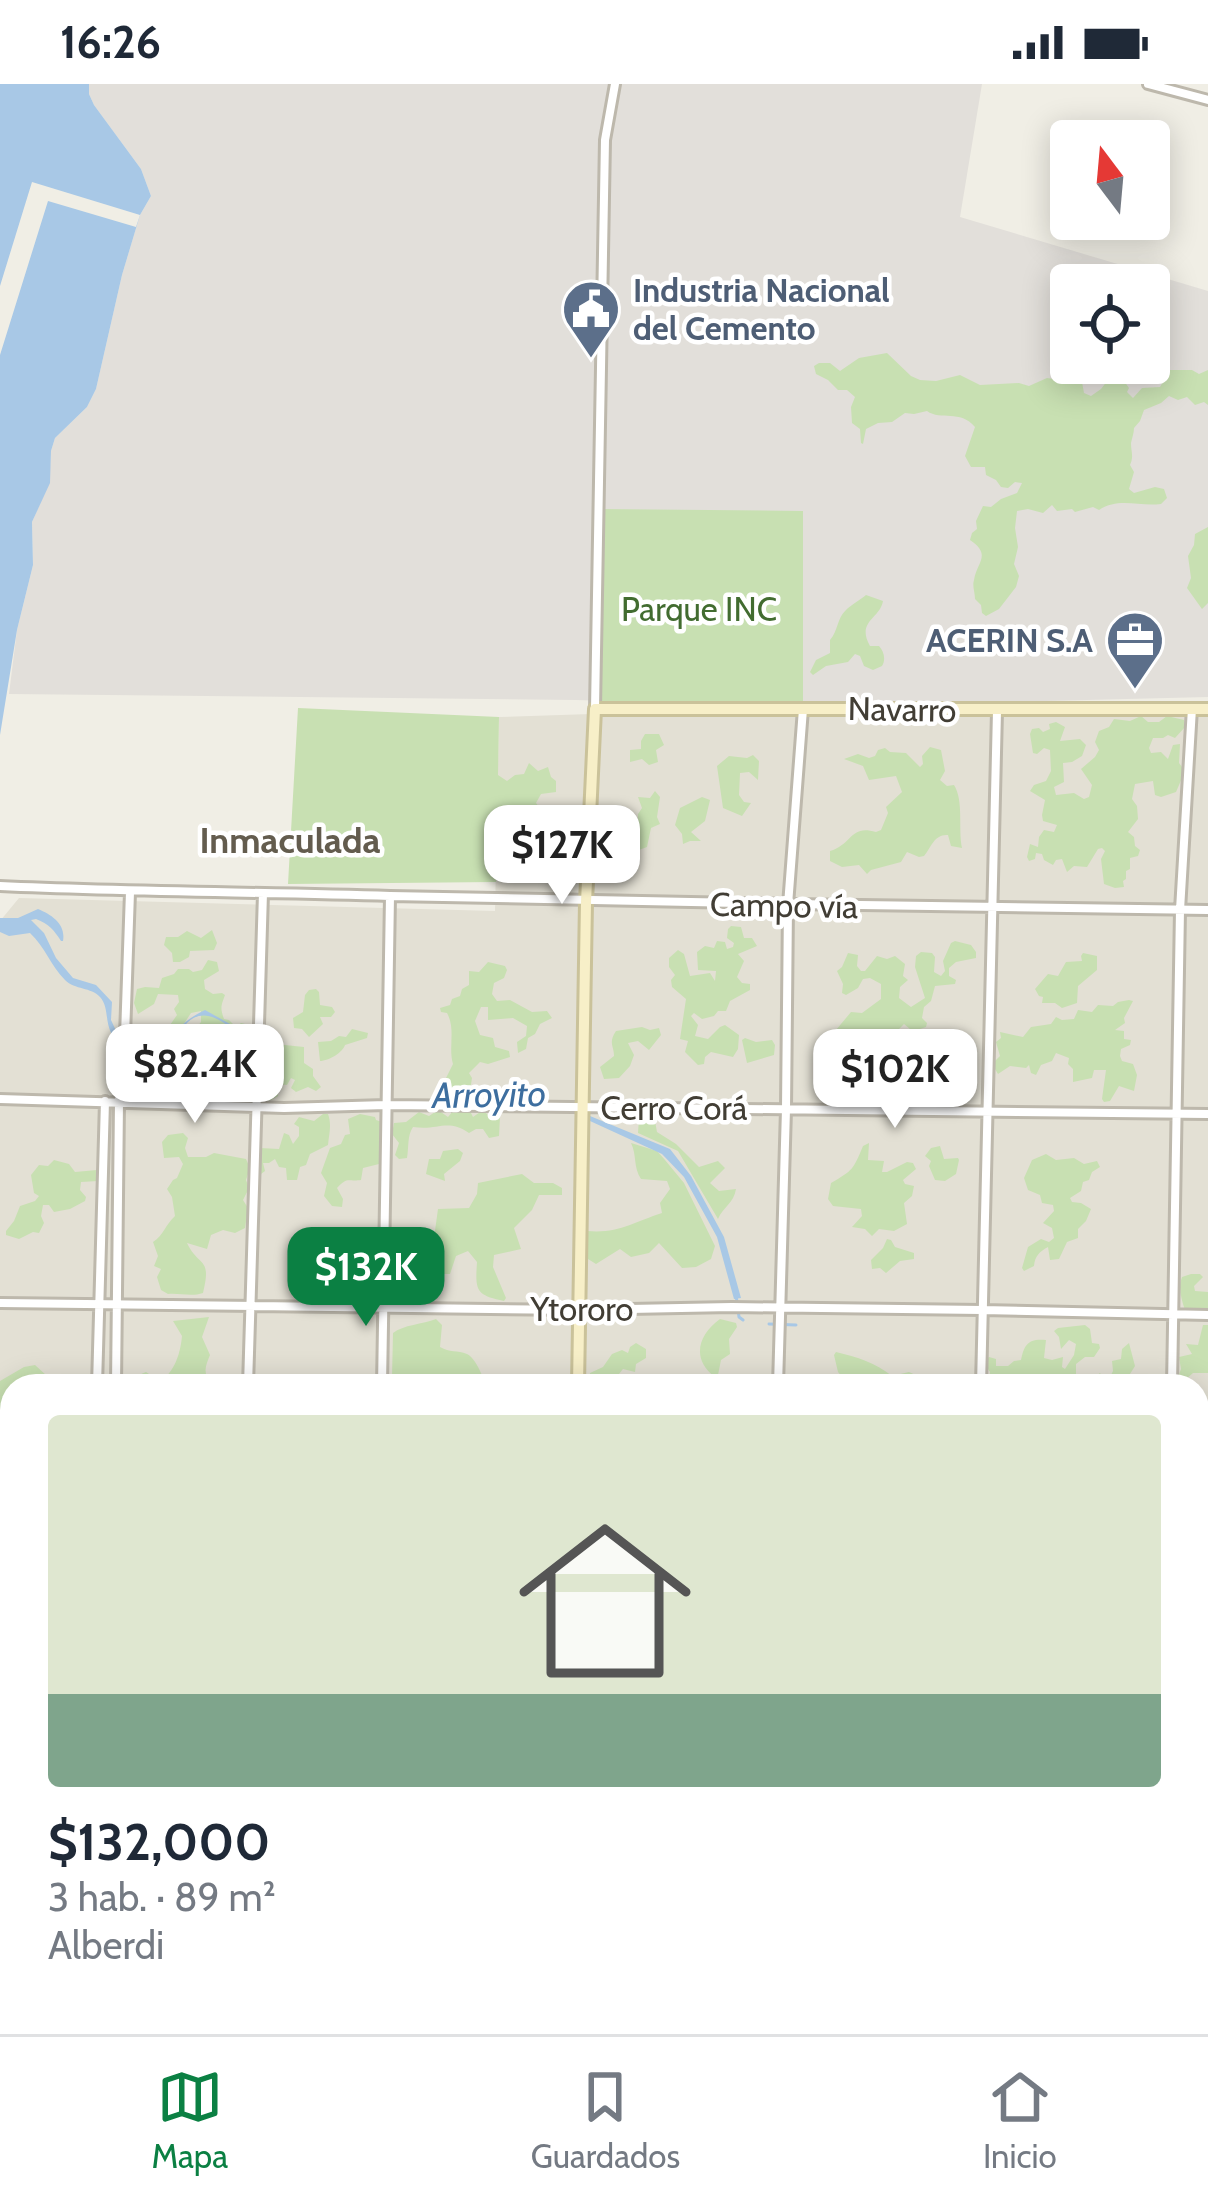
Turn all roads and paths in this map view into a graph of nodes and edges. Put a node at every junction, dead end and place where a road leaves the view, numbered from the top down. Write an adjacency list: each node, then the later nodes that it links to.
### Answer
1 (615, 84): 6 (street)
2 (1148, 84): 3 (street)
3 (1208, 100)
4 (803, 707): 6 (street, Navarro); 8 (street, Navarro); 14 (street)
5 (1192, 708): 7 (street, Navarro); 8 (street, Navarro); 16 (street)
6 (596, 709): 13 (street)
7 (1208, 709)
8 (998, 711): 15 (street)
9 (0, 886): 10 (street, Campo vía)
10 (130, 892): 11 (street, Campo vía); 20 (street)
11 (263, 893): 12 (street, Campo vía); 22 (street)
12 (390, 896): 13 (street, Campo vía); 21 (street)
13 (586, 902): 14 (street, Campo vía); 26 (street)
14 (788, 904): 15 (street, Campo vía); 23 (street)
15 (993, 909): 16 (street, Campo vía); 24 (street)
16 (1180, 910): 17 (street, Campo vía); 25 (street)
17 (1208, 910)
18 (0, 1099): 19 (street)
19 (105, 1101): 20 (street); 30 (street)
20 (119, 1102): 22 (street); 29 (street)
21 (386, 1105): 22 (street, Cerro Corá); 26 (street, Cerro Corá); 32 (street)
22 (258, 1106): 31 (street)
23 (786, 1108): 24 (street, Cerro Corá); 26 (street, Cerro Corá); 33 (street)
24 (987, 1110): 25 (street, Cerro Corá); 35 (street)
25 (1178, 1113): 27 (street, Cerro Corá); 36 (street)
26 (583, 1114): 34 (street)
27 (1208, 1114)
28 (0, 1303): 30 (street, Ytororo)
29 (119, 1304): 30 (street, Ytororo); 31 (street, Ytororo); 39 (street)
30 (99, 1305): 38 (street)
31 (251, 1306): 32 (street, Ytororo); 40 (street)
32 (383, 1307): 34 (street, Ytororo); 41 (street)
33 (780, 1309): 34 (street, Ytororo); 35 (street, Ytororo); 43 (street)
34 (578, 1310): 42 (street)
35 (982, 1310): 36 (street, Ytororo); 44 (street)
36 (1174, 1316): 37 (street, Ytororo); 45 (street)
37 (1208, 1316)
38 (98, 1374)
39 (116, 1374)
40 (248, 1374)
41 (382, 1374)
42 (578, 1374)
43 (778, 1374)
44 (981, 1374)
45 (1172, 1374)

